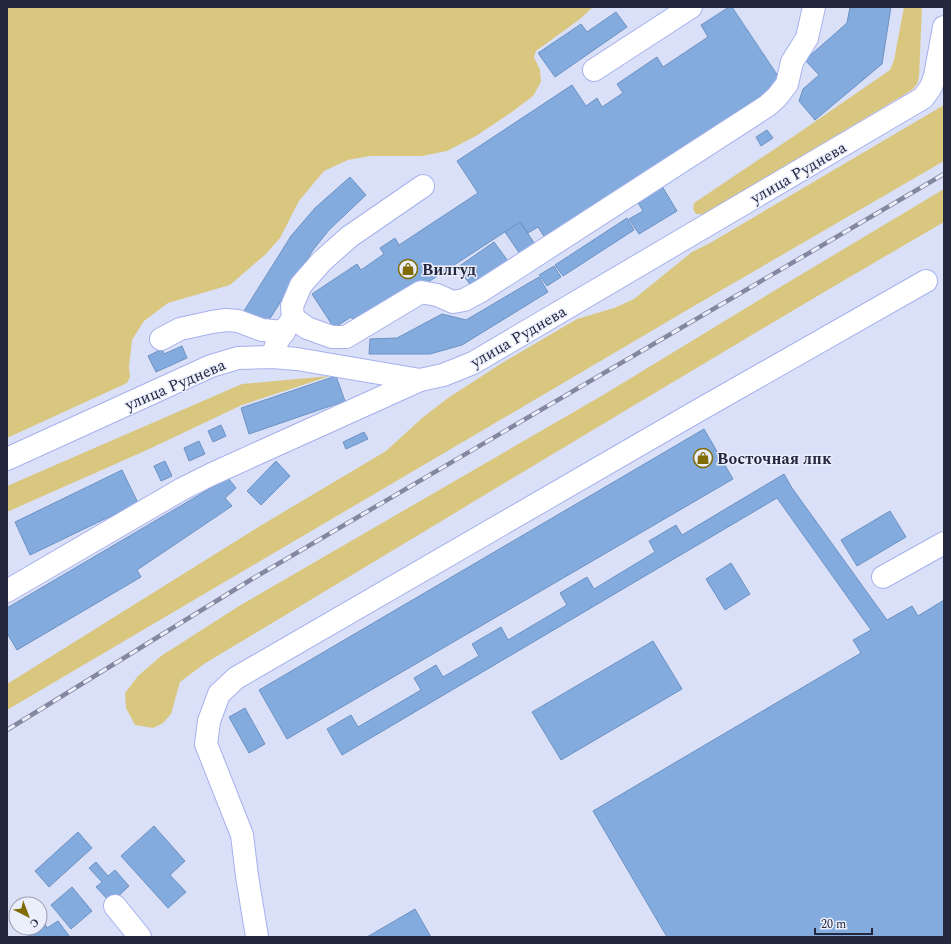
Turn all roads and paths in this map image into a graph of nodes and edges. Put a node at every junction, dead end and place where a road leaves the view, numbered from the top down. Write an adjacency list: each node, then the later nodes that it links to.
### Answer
1 (691, 7): 4 (street)
2 (814, 7): 8 (street)
3 (944, 27): 5 (street, улица Руднева)
4 (594, 70)
5 (940, 76): 11 (street, улица Руднева)
6 (423, 186): 8 (street)
7 (926, 280): 18 (street)
8 (288, 325): 9 (street); 10 (street)
9 (161, 339)
10 (272, 357): 11 (street, улица Руднева); 12 (street, улица Руднева)
11 (420, 380): 15 (street)
12 (7, 459)
13 (944, 543): 14 (street)
14 (883, 577)
15 (7, 591)
16 (115, 906): 17 (street)
17 (140, 937)
18 (257, 937)

